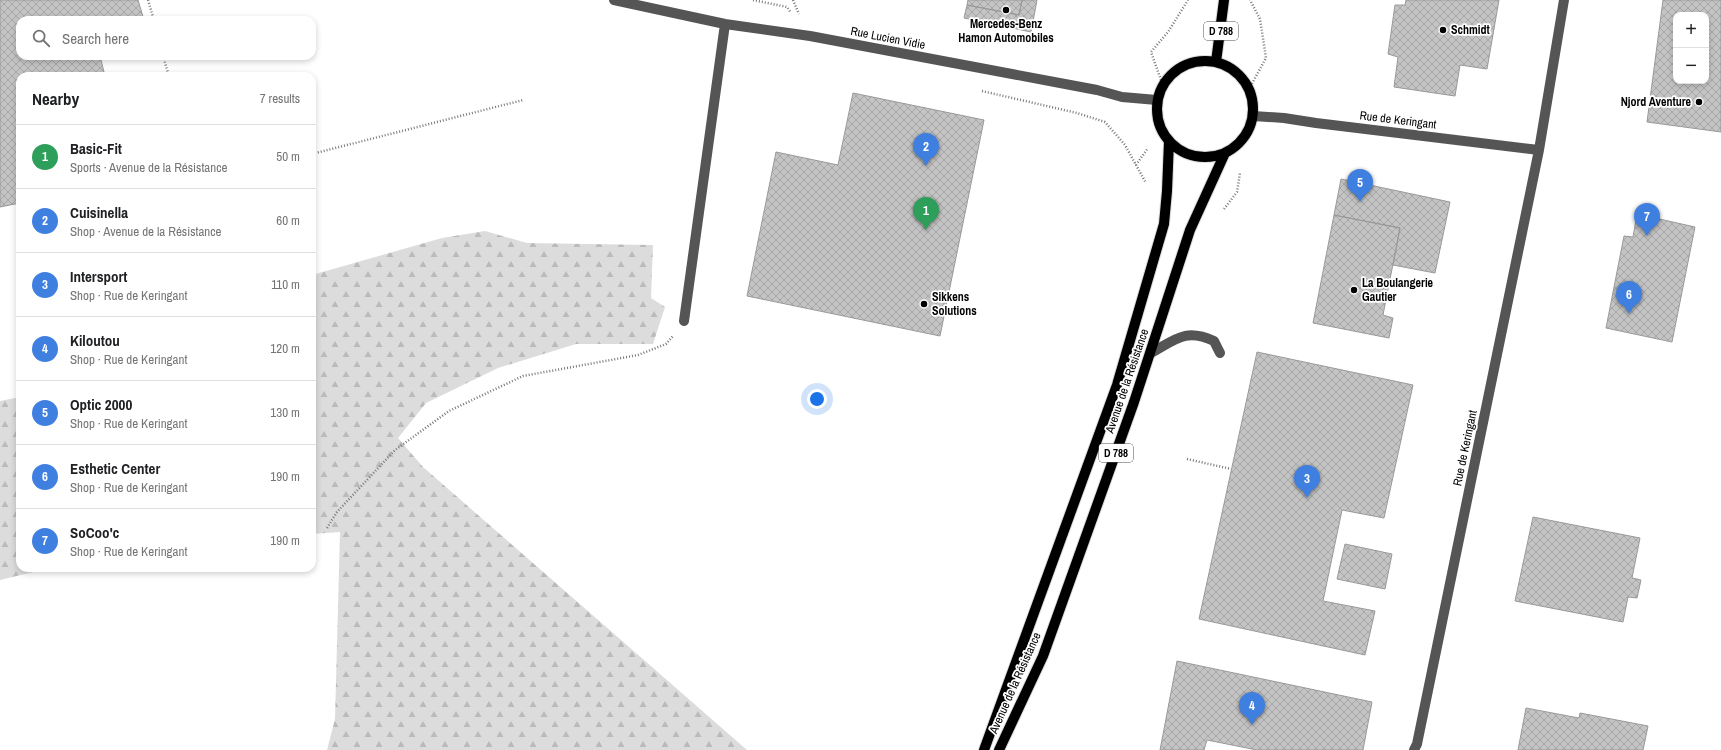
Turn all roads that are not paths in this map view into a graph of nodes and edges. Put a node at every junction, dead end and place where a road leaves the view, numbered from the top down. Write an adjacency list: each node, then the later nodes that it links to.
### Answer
1 (614, 0): 4 (street, Rue Lucien Vidie)
2 (1224, 0): 5 (main road, D 788)
3 (1564, 0): 9 (street, Rue de Keringant)
4 (725, 24): 6 (street, Rue Lucien Vidie); 11 (street)
5 (1216, 62): 6 (main road); 7 (main road)
6 (1158, 100): 8 (main road)
7 (1253, 116): 9 (street, Rue de Keringant); 10 (main road)
8 (1169, 141): 10 (main road); 14 (main road, Avenue de la Résistance / D 788)
9 (1540, 150): 16 (street, Rue de Keringant)
10 (1225, 153): 12 (main road, Avenue de la Résistance / D 788)
11 (684, 321)
12 (1151, 353): 13 (street); 15 (main road, Avenue de la Résistance / D 788)
13 (1220, 353)
14 (984, 750)
15 (999, 750)
16 (1414, 750)

